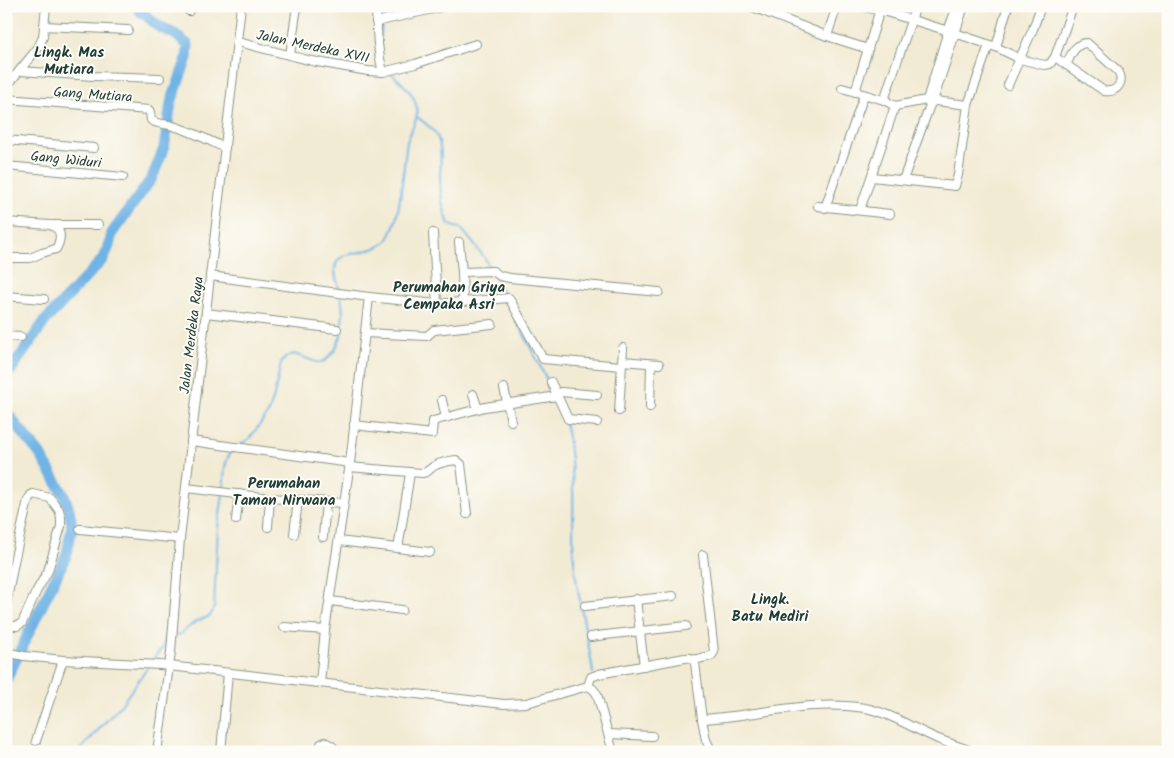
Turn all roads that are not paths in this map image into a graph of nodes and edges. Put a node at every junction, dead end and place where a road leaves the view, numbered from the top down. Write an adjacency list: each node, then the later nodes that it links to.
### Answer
1 (46, 6): 18 (street)
2 (241, 6): 22 (street, Jalan Merdeka Raya)
3 (298, 6): 26 (street)
4 (376, 6): 17 (street)
5 (446, 6): 17 (street)
6 (750, 6): 21 (street)
7 (837, 6): 21 (street)
8 (861, 6): 15 (street)
9 (916, 6): 16 (street)
10 (957, 6): 20 (street)
11 (964, 6): 20 (street)
12 (1008, 6): 24 (street)
13 (1041, 6): 27 (street)
14 (1073, 6): 28 (street)
15 (881, 8): 16 (street); 25 (street)
16 (911, 19): 20 (street); 39 (street)
17 (380, 22): 31 (street)
18 (44, 26): 19 (street); 30 (street)
19 (128, 30)
20 (952, 32): 24 (street); 40 (street)
21 (827, 36): 25 (street)
22 (238, 42): 26 (street, Jalan Merdeka XVII); 45 (street, Jalan Merdeka Raya)
23 (476, 44): 31 (street)
24 (992, 46): 27 (street); 41 (street)
25 (868, 49): 36 (street)
26 (290, 56): 31 (street, Jalan Merdeka XVII)
27 (1020, 58): 28 (street); 33 (street)
28 (1055, 58): 29 (street)
29 (1066, 65): 29 (street)
30 (20, 71): 32 (street); 34 (street)
31 (384, 72)
32 (160, 78)
33 (1008, 85)
34 (6, 87)
35 (842, 88): 36 (street)
36 (855, 92): 37 (street)
37 (864, 94): 39 (street); 50 (street)
38 (6, 99): 45 (street, Gang Mutiara)
39 (884, 100): 42 (street)
40 (930, 102): 41 (street); 42 (street); 49 (street)
41 (968, 105): 49 (street)
42 (895, 106): 48 (street)
43 (6, 140): 44 (street)
44 (94, 148)
45 (225, 148): 59 (street, Jalan Merdeka Raya)
46 (6, 166): 47 (street, Gang Widuri)
47 (124, 177)
48 (872, 177): 49 (street); 50 (street)
49 (903, 180)
50 (860, 210): 51 (street)
51 (890, 214)
52 (6, 222): 53 (street)
53 (50, 225): 54 (street); 57 (street)
54 (98, 226)
55 (433, 233): 65 (street)
56 (459, 242): 58 (street)
57 (6, 258)
58 (462, 272): 60 (street); 64 (street)
59 (210, 276): 62 (street); 66 (street, Jalan Merdeka Raya)
60 (659, 292)
61 (6, 296): 63 (street)
62 (369, 297): 65 (street); 69 (street)
63 (44, 299)
64 (463, 302): 65 (street); 73 (street)
65 (437, 304)
66 (206, 314): 68 (street); 88 (street, Jalan Merdeka Raya)
67 (492, 324): 69 (street)
68 (337, 329)
69 (365, 333): 87 (street)
70 (6, 336): 71 (street)
71 (21, 337)
72 (623, 348): 73 (street)
73 (622, 364): 81 (street); 83 (street)
74 (552, 382): 78 (street)
75 (504, 388): 80 (street)
76 (473, 394): 82 (street)
77 (597, 395): 78 (street)
78 (557, 396): 80 (street); 86 (street)
79 (442, 400): 84 (street)
80 (508, 404): 82 (street); 85 (street)
81 (650, 407)
82 (478, 409): 84 (street)
83 (619, 411)
84 (446, 418): 87 (street)
85 (512, 421)
86 (597, 422)
87 (354, 425): 89 (street)
88 (191, 441): 89 (street); 91 (street, Jalan Merdeka Raya)
89 (349, 465): 90 (street); 96 (street)
90 (410, 473): 97 (street); 105 (street)
91 (186, 488): 92 (street); 103 (street, Jalan Merdeka Raya)
92 (239, 494): 93 (street); 98 (street)
93 (270, 498): 94 (street); 99 (street)
94 (298, 500): 95 (street); 101 (street)
95 (326, 502): 96 (street); 102 (street)
96 (344, 503): 104 (street)
97 (467, 514)
98 (236, 520)
99 (268, 527)
100 (80, 529): 103 (street)
101 (294, 534)
102 (323, 537)
103 (180, 539): 123 (street, Jalan Merdeka Raya)
104 (339, 541): 106 (street); 110 (street)
105 (399, 543)
106 (430, 552)
107 (703, 555): 122 (street)
108 (674, 596): 109 (street)
109 (636, 600): 112 (street); 118 (street)
110 (330, 601): 113 (street); 117 (street)
111 (6, 605): 114 (street)
112 (585, 606)
113 (402, 610)
114 (6, 625)
115 (686, 626): 118 (street)
116 (284, 627): 117 (street)
117 (325, 630): 126 (street)
118 (640, 631): 119 (street); 124 (street)
119 (591, 637)
120 (6, 652): 121 (street)
121 (63, 660): 123 (street); 131 (street)
122 (694, 660): 124 (street); 128 (street)
123 (168, 666): 125 (street); 132 (street, Jalan Merdeka Raya)
124 (644, 666): 127 (street)
125 (228, 673): 126 (street); 133 (street)
126 (320, 683): 127 (street)
127 (588, 686): 129 (street)
128 (702, 719): 137 (street); 138 (street)
129 (608, 734): 130 (street); 136 (street)
130 (652, 736)
131 (36, 741)
132 (157, 752)
133 (221, 752)
134 (320, 752): 135 (street)
135 (336, 752)
136 (614, 752)
137 (712, 752)
138 (974, 752)

